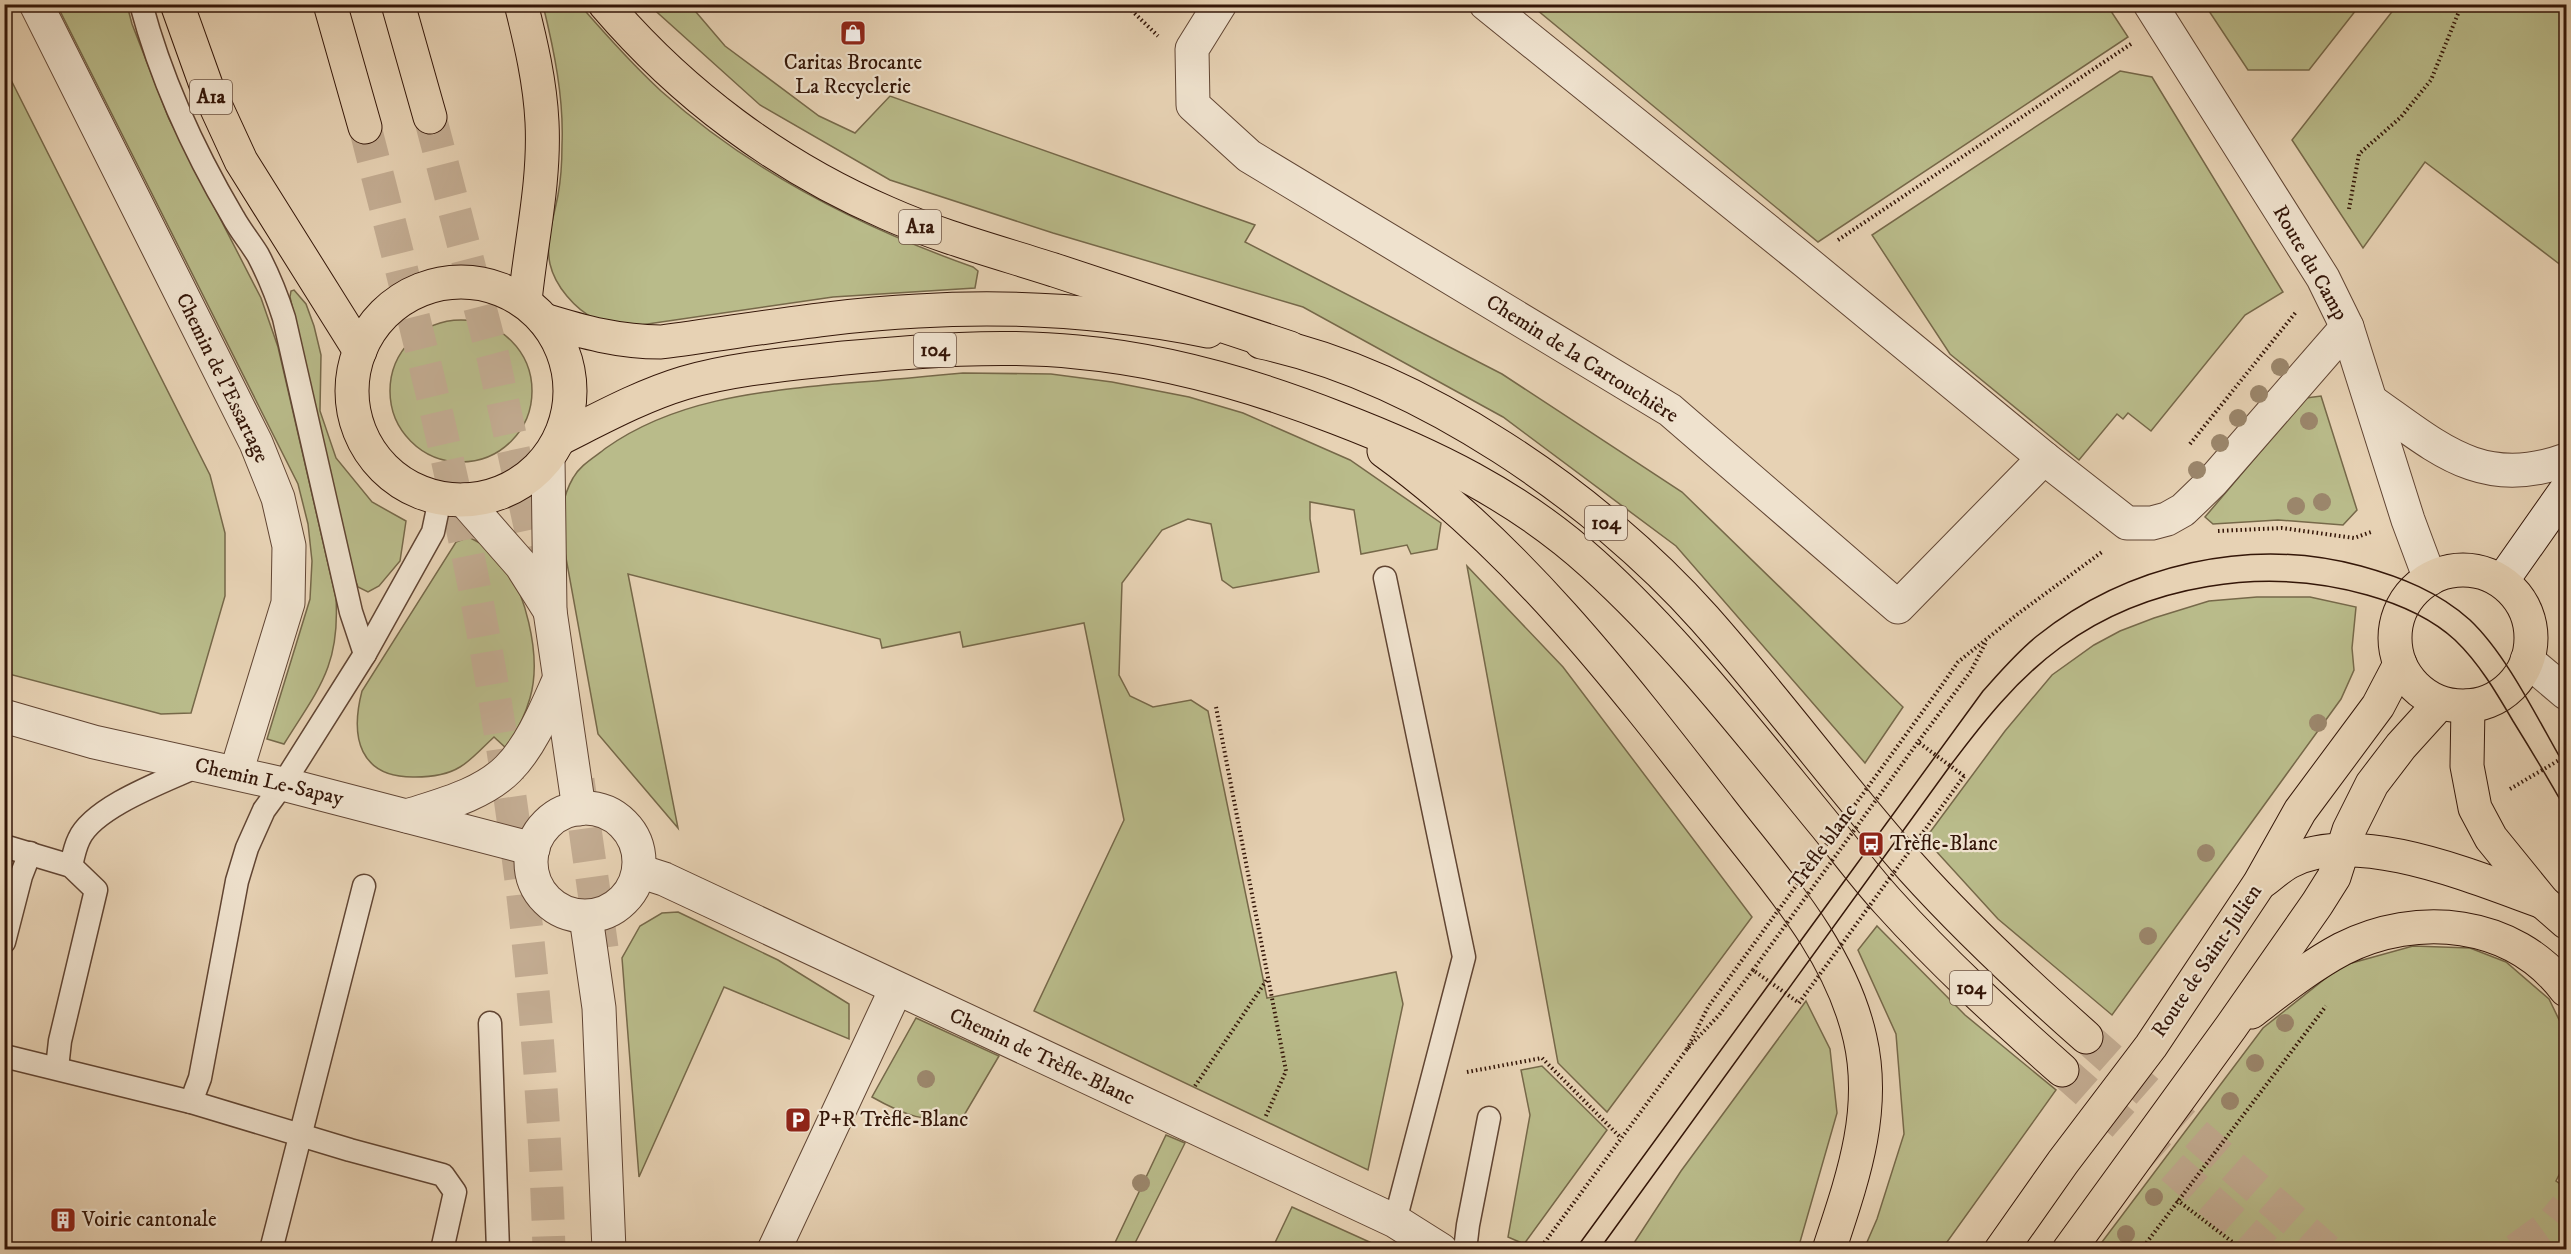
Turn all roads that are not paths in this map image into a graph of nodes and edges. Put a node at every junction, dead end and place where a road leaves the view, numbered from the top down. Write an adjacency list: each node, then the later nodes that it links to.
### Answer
1 (36, 4): 36 (street, Chemin de l'Essartage)
2 (141, 4): 28 (lane)
3 (177, 4): 16 (main road, A1a)
4 (330, 4): 12 (main road)
5 (398, 4): 11 (main road)
6 (521, 4): 13 (main road)
7 (605, 4): 15 (main road, A1a)
8 (1220, 4): 20 (street, Chemin de la Cartouchière)
9 (1486, 4): 20 (street)
10 (2150, 4): 14 (street, Route du Camp)
11 (430, 117)
12 (365, 127)
13 (534, 310): 15 (main road, 104); 16 (main road); 19 (main road)
14 (2347, 327): 17 (street, Route du Camp); 20 (street)
15 (1290, 348): 55 (main road, 104)
16 (360, 351): 23 (main road)
17 (2371, 401): 21 (street); 25 (street, Route du Camp)
18 (1316, 410): 19 (main road, 104); 58 (main road, 104); 70 (main road)
19 (554, 448): 23 (main road); 27 (street)
20 (2044, 458)
21 (2566, 460)
22 (2566, 490): 26 (street)
23 (452, 499): 27 (street); 28 (lane)
24 (1385, 578): 62 (lane)
25 (2430, 579): 26 (main road); 30 (main road)
26 (2502, 581): 29 (main road)
27 (550, 611): 31 (street)
28 (365, 654): 37 (lane)
29 (2527, 660): 32 (street); 33 (main road)
30 (2400, 664): 33 (main road); 46 (main road, Route de Saint-Julien)
31 (559, 680): 38 (street); 39 (street)
32 (2566, 693)
33 (2454, 705): 42 (main road); 48 (main road)
34 (4, 716): 35 (street, Chemin Le-Sapay)
35 (200, 765): 36 (street, Chemin Le-Sapay); 44 (lane)
36 (236, 773): 37 (street, Chemin Le-Sapay)
37 (283, 784): 39 (street, Chemin Le-Sapay); 59 (lane)
38 (579, 809): 41 (street); 45 (street)
39 (407, 816): 41 (street, Chemin Le-Sapay)
40 (4, 846): 43 (lane)
41 (533, 849): 49 (street)
42 (2342, 851): 46 (main road); 48 (main road); 54 (main road)
43 (30, 853): 44 (lane); 50 (lane)
44 (70, 866): 57 (lane)
45 (639, 871): 49 (street); 51 (street, Chemin de Trèfle-Blanc)
46 (2259, 884): 71 (main road, Route de Saint-Julien)
47 (364, 886): 61 (lane)
48 (2555, 912)
49 (586, 917): 66 (street)
50 (4, 942)
51 (896, 989): 62 (street, Chemin de Trèfle-Blanc); 67 (street)
52 (2566, 990): 54 (main road)
53 (490, 1023): 65 (lane)
54 (2230, 1027): 72 (main road)
55 (2086, 1037)
56 (4, 1056): 57 (lane)
57 (57, 1068): 59 (lane)
58 (2062, 1070)
59 (191, 1102): 61 (lane)
60 (1489, 1118): 69 (lane)
61 (299, 1134): 63 (lane); 64 (lane)
62 (1395, 1221): 68 (street, Chemin de Trèfle-Blanc)
63 (271, 1250)
64 (442, 1250)
65 (498, 1250)
66 (609, 1250)
67 (774, 1250)
68 (1441, 1250)
69 (1465, 1250)
70 (1829, 1250)
71 (2001, 1250)
72 (2069, 1250)

